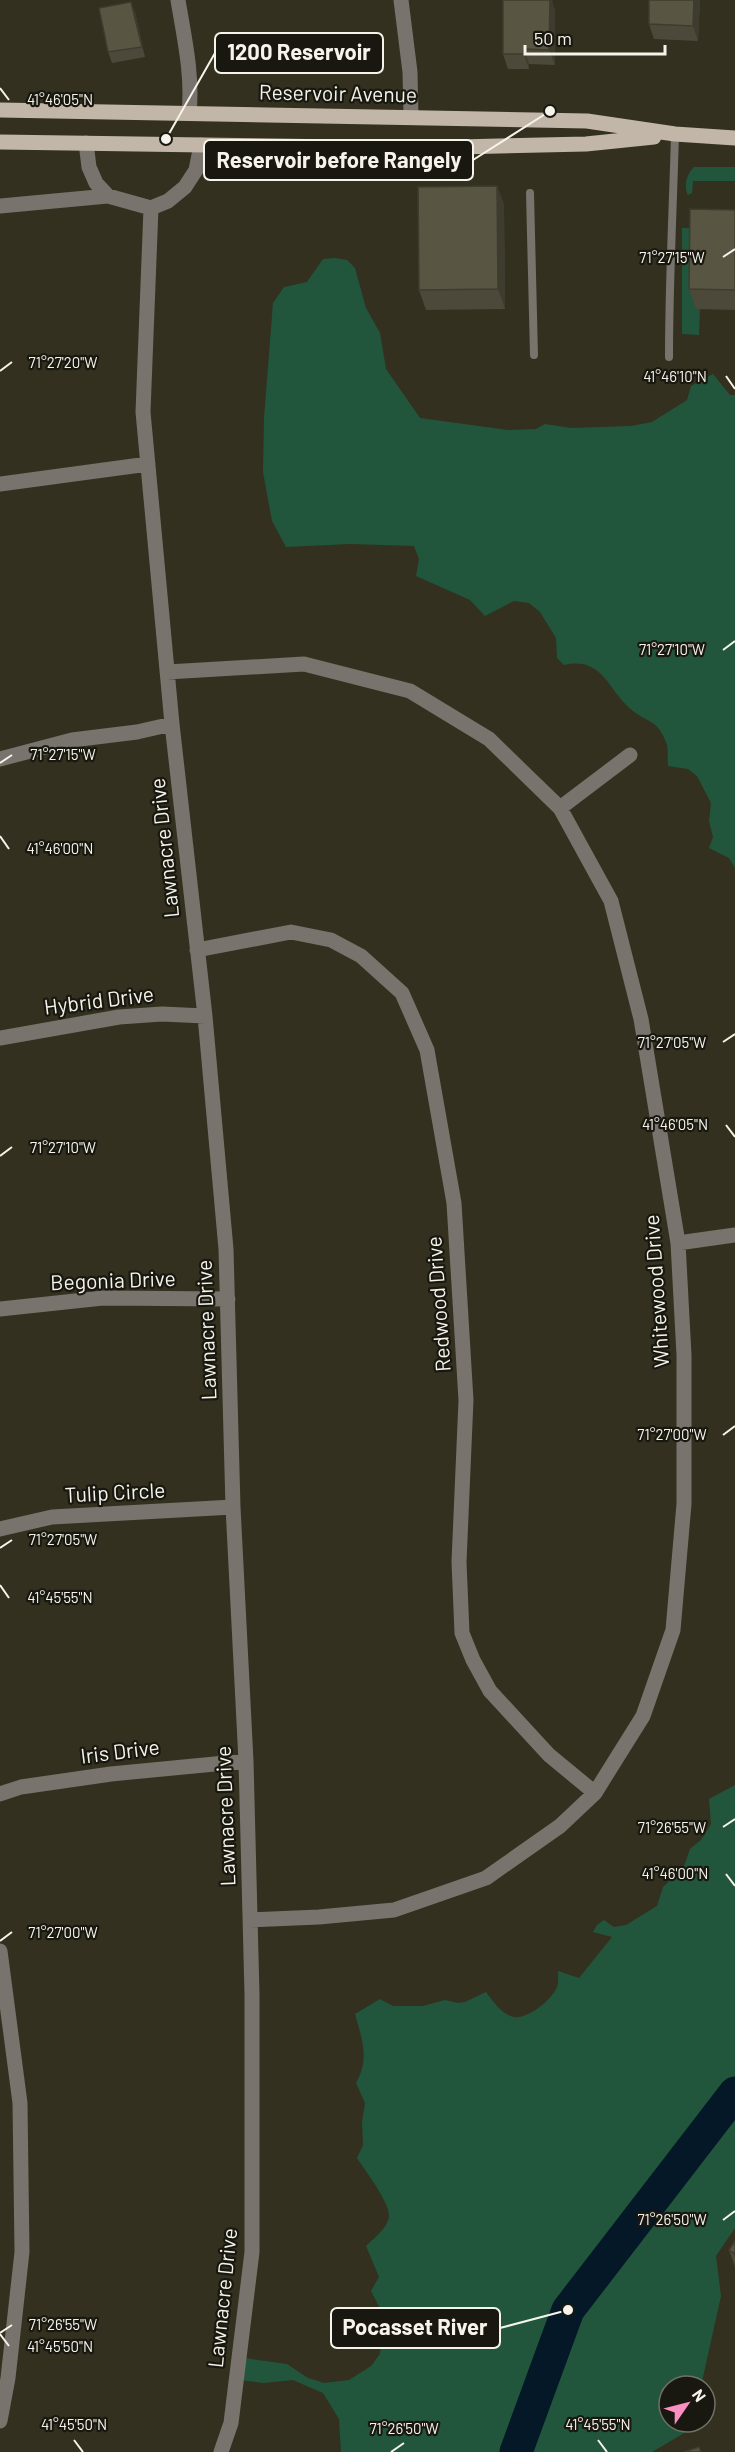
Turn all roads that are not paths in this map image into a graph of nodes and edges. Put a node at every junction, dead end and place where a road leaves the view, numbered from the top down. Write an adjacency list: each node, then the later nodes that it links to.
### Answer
1 (178, 0): 4 (street)
2 (401, 0): 5 (street)
3 (0, 110): 4 (main road, Reservoir Avenue)
4 (189, 113): 5 (main road, Reservoir Avenue)
5 (411, 116): 6 (main road, Reservoir Avenue)
6 (675, 134): 7 (main road, Reservoir Avenue); 10 (main road, Reservoir Avenue); 16 (lane)
7 (735, 138)
8 (0, 142): 9 (main road, Reservoir Avenue)
9 (86, 143): 10 (main road, Reservoir Avenue); 12 (street)
10 (201, 145): 14 (street)
11 (530, 192): 15 (lane)
12 (108, 196): 13 (street); 14 (street)
13 (0, 206)
14 (151, 208): 17 (street, Lawnacre Drive)
15 (534, 355)
16 (669, 357)
17 (148, 464): 18 (street); 19 (street, Lawnacre Drive)
18 (0, 484)
19 (167, 672): 20 (street, Lawnacre Drive); 23 (street, Whitewood Drive)
20 (172, 724): 22 (street); 24 (street, Lawnacre Drive)
21 (630, 755): 23 (street)
22 (0, 759)
23 (560, 808): 28 (street, Whitewood Drive)
24 (197, 950): 25 (street, Lawnacre Drive); 34 (street, Redwood Drive)
25 (205, 1016): 26 (street, Hybrid Drive); 29 (street, Lawnacre Drive)
26 (0, 1038)
27 (735, 1235): 28 (street)
28 (678, 1243): 34 (street, Whitewood Drive)
29 (228, 1299): 30 (street, Begonia Drive); 31 (street, Lawnacre Drive)
30 (0, 1309)
31 (233, 1507): 32 (street, Tulip Circle); 33 (street, Lawnacre Drive)
32 (0, 1529)
33 (246, 1761): 35 (street, Iris Drive); 36 (street, Lawnacre Drive)
34 (595, 1793): 36 (street, Whitewood Drive)
35 (0, 1794)
36 (250, 1920): 39 (street, Lawnacre Drive)
37 (0, 1951): 38 (street)
38 (0, 2421)
39 (222, 2452)

